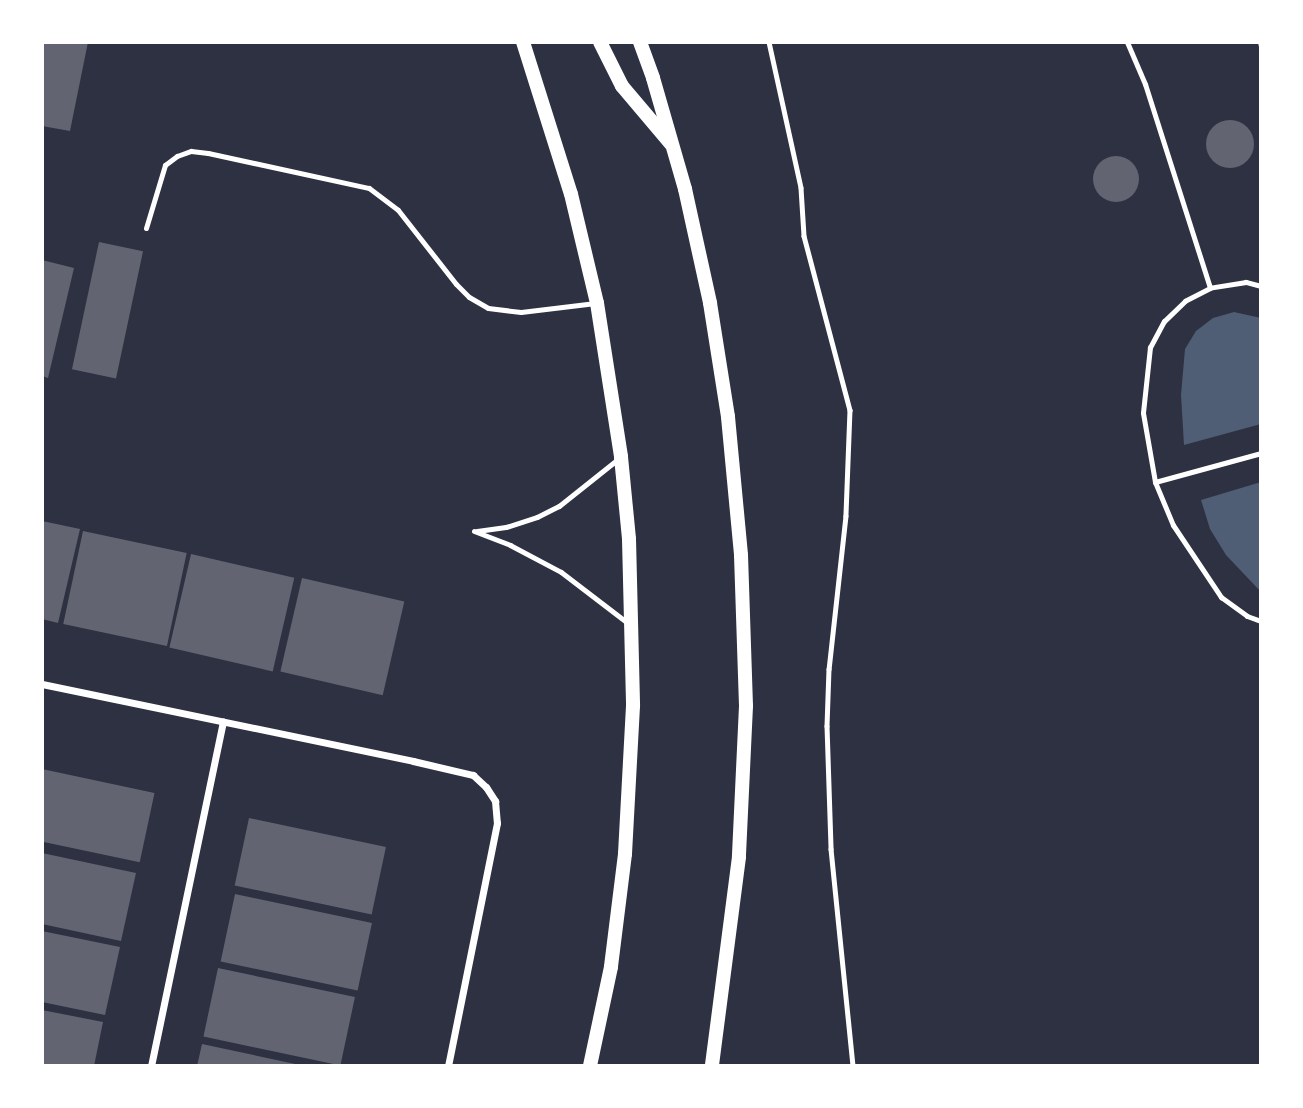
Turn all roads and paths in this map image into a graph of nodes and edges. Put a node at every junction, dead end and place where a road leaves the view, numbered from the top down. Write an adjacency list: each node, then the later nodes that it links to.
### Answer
1 (523, 42): 10 (main road)
2 (600, 42): 6 (main road)
3 (640, 42): 6 (main road)
4 (769, 42): 22 (path)
5 (1127, 42): 9 (lane)
6 (672, 145): 21 (main road)
7 (146, 228): 10 (lane)
8 (1261, 286): 9 (lane)
9 (1210, 288): 13 (lane)
10 (597, 303): 12 (main road)
11 (1261, 453): 13 (lane)
12 (621, 457): 15 (main road); 15 (lane)
13 (1155, 482): 14 (lane)
14 (1261, 621)
15 (633, 627): 20 (main road)
16 (42, 684): 17 (street)
17 (223, 722): 18 (street); 19 (street)
18 (150, 1066)
19 (448, 1066)
20 (590, 1066)
21 (712, 1066)
22 (853, 1066)

